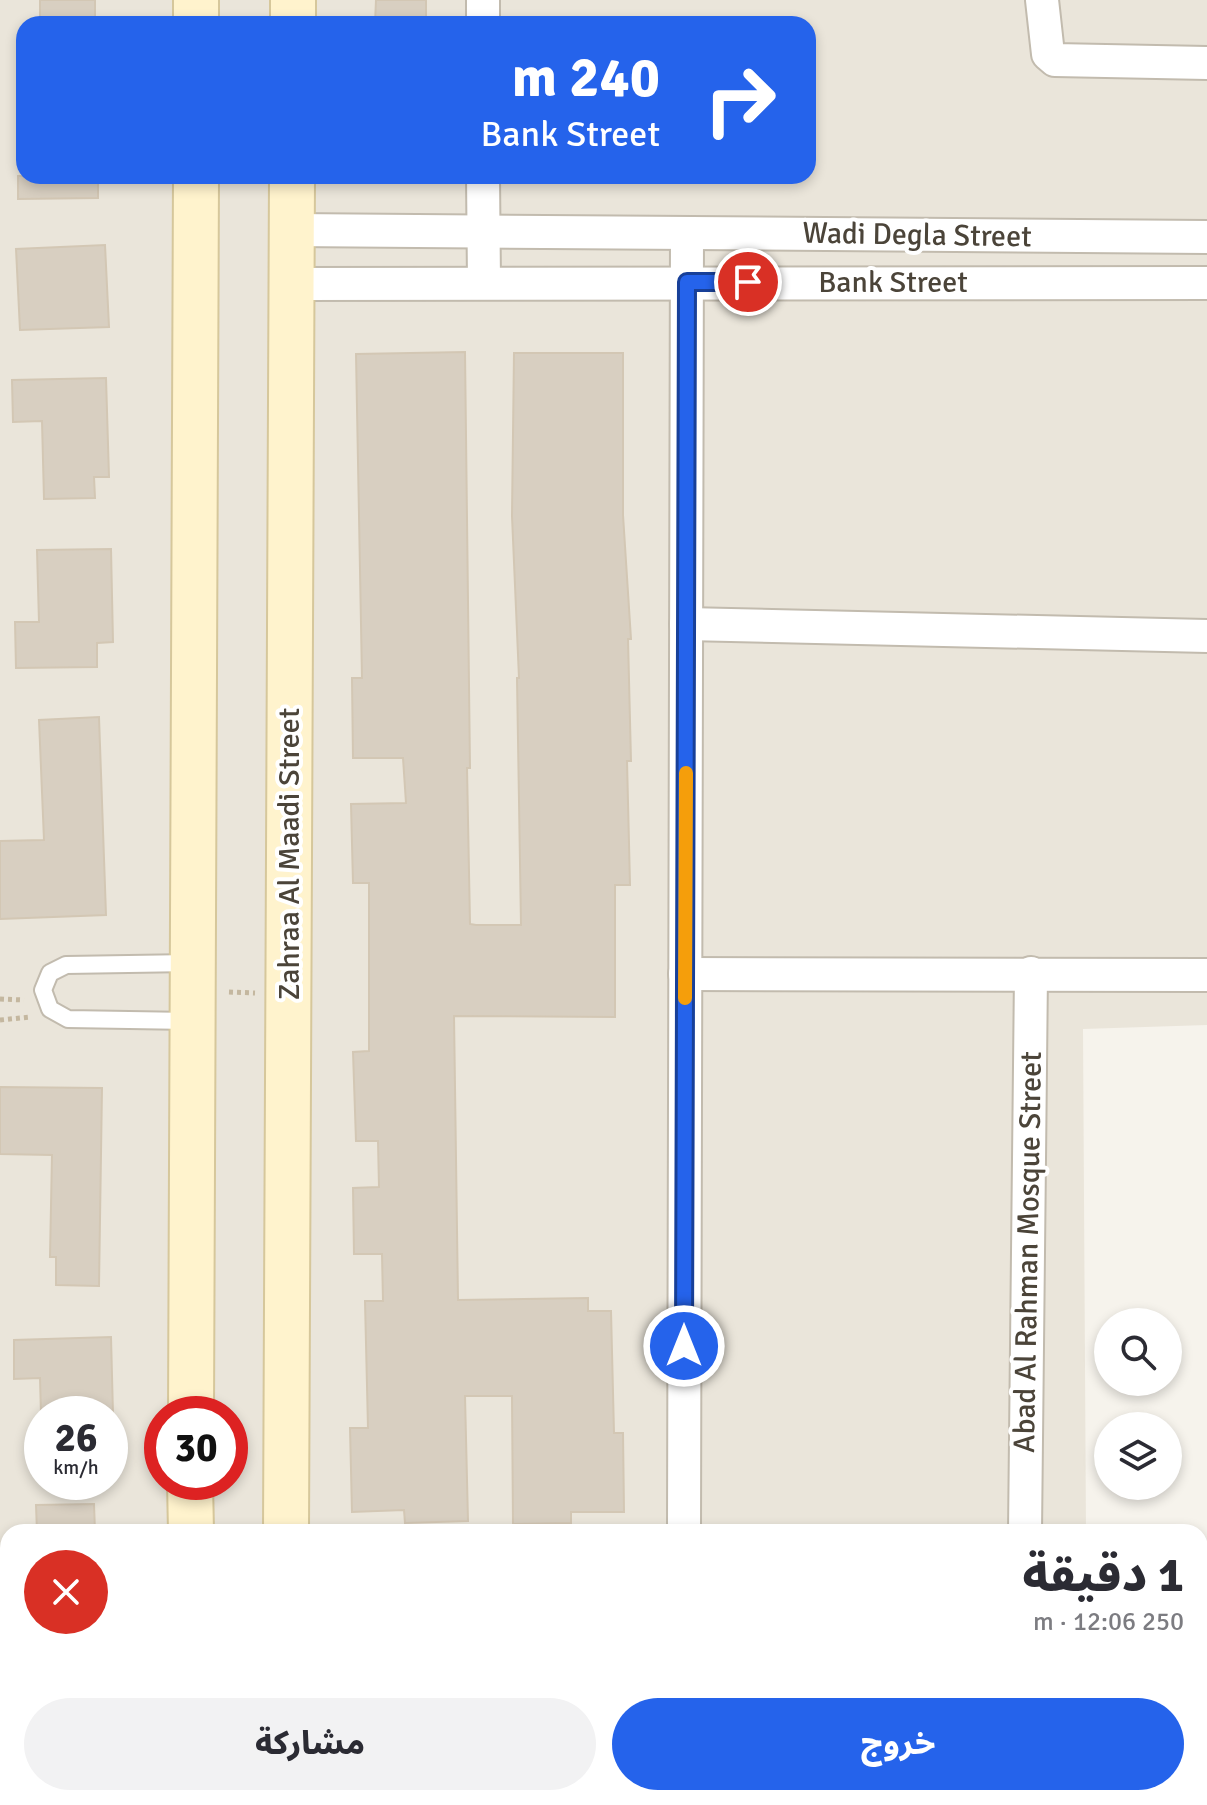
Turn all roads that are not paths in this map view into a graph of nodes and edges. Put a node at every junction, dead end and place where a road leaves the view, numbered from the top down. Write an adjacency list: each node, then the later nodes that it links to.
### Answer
1 (1042, 0): 2 (street)
2 (1207, 63)
3 (196, 184): 19 (main road)
4 (292, 184): 6 (main road, Zahraa Al Maadi Street)
5 (483, 184): 7 (street)
6 (292, 230): 7 (street, Wadi Degla Street); 13 (main road, Zahraa Al Maadi Street)
7 (483, 231): 8 (street, Wadi Degla Street); 10 (street)
8 (687, 233): 9 (street, Wadi Degla Street); 11 (street)
9 (1207, 237)
10 (484, 282): 11 (street, Bank Street); 13 (street, Bank Street)
11 (687, 282): 12 (street, Bank Street); 14 (street)
12 (1207, 283)
13 (291, 284): 23 (main road, Zahraa Al Maadi Street)
14 (686, 624): 15 (street); 17 (street)
15 (1207, 636)
16 (1031, 973): 17 (street); 18 (street); 25 (street, Abad Al Rahman Mosque Street)
17 (685, 974): 24 (street)
18 (1207, 975)
19 (192, 992): 19 (lane); 20 (main road)
20 (191, 1396)
21 (190, 1500): 22 (main road)
22 (191, 1524)
23 (286, 1524)
24 (684, 1524)
25 (1025, 1524)

